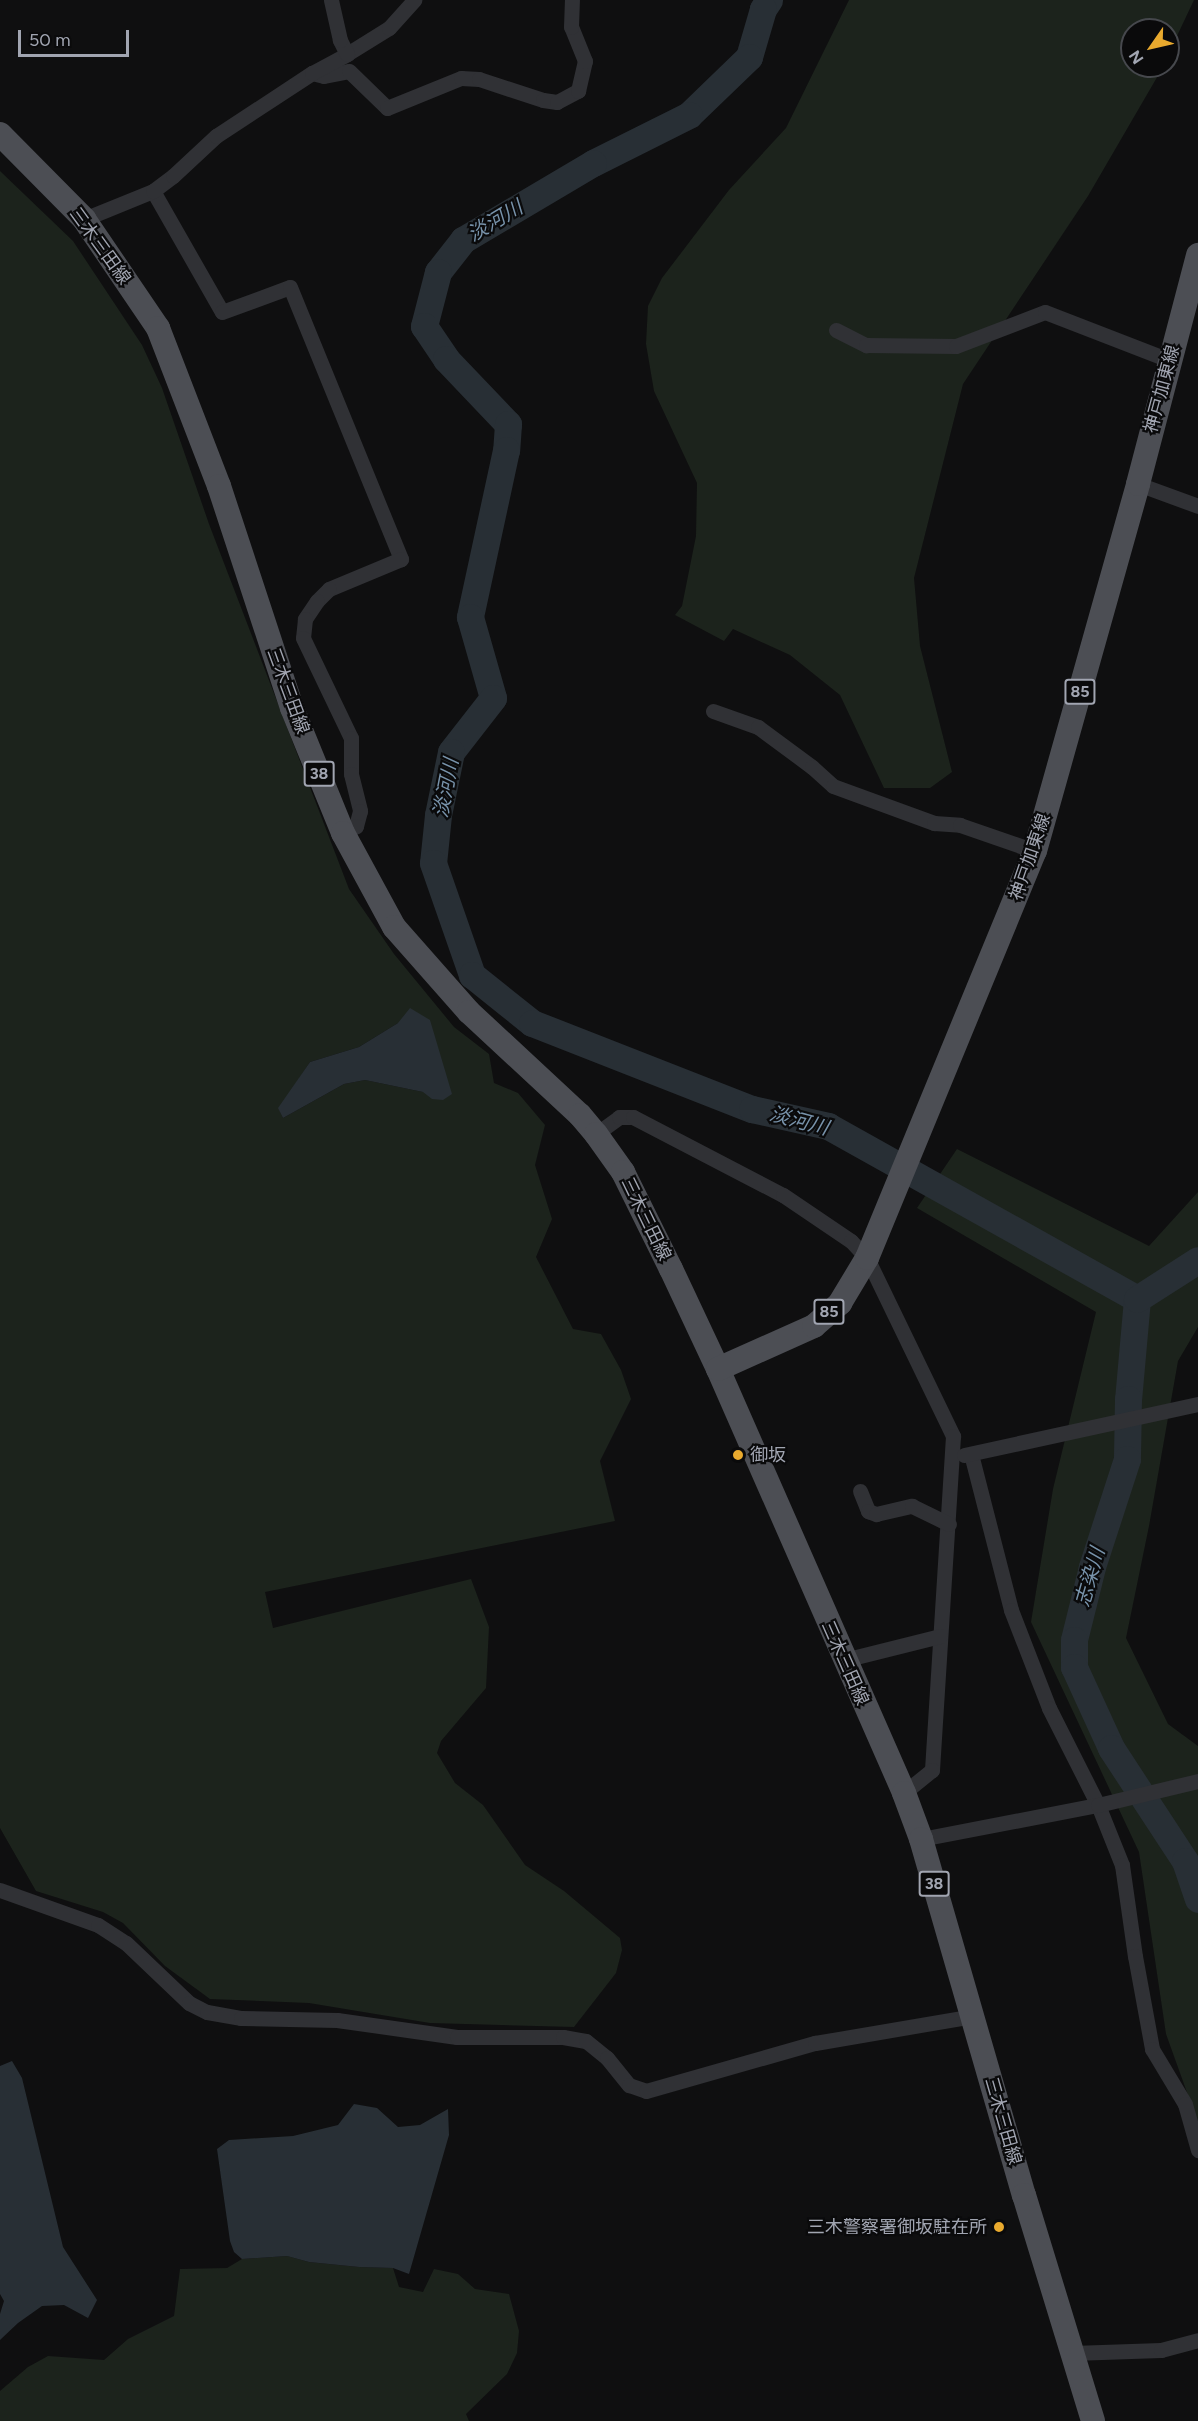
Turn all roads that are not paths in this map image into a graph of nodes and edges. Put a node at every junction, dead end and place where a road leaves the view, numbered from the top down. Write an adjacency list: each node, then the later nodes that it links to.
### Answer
1 (331, 0): 4 (street)
2 (414, 0): 4 (street)
3 (572, 0): 5 (street)
4 (347, 54): 5 (street)
5 (312, 73): 7 (street)
6 (0, 134): 8 (main road, 三木三田線 / 38)
7 (153, 191): 8 (street); 15 (street)
8 (84, 219): 15 (main road, 三木三田線 / 38)
9 (1198, 255): 11 (main road, 神戸加東線 / 85)
10 (836, 330): 11 (street)
11 (1169, 360): 12 (main road, 神戸加東線 / 85)
12 (1138, 484): 13 (street); 16 (main road, 神戸加東線 / 85)
13 (1198, 507)
14 (713, 711): 16 (street)
15 (343, 833): 17 (main road, 三木三田線 / 38)
16 (1035, 851): 18 (main road, 神戸加東線 / 85)
17 (596, 1134): 18 (street); 19 (main road, 三木三田線 / 38)
18 (867, 1258): 19 (main road, 神戸加東線 / 85); 22 (street)
19 (718, 1369): 26 (main road, 三木三田線 / 38)
20 (1193, 1406): 21 (street)
21 (972, 1454): 22 (street); 29 (street)
22 (954, 1457): 24 (street)
23 (860, 1491): 24 (street)
24 (949, 1524): 25 (street)
25 (940, 1636): 26 (street); 28 (street)
26 (844, 1660): 28 (main road, 三木三田線 / 38)
27 (1198, 1781): 29 (street)
28 (904, 1793): 30 (main road, 三木三田線 / 38)
29 (1098, 1805): 30 (street); 33 (street)
30 (921, 1839): 32 (main road, 三木三田線 / 38)
31 (0, 1890): 32 (street)
32 (973, 2016): 35 (main road, 三木三田線 / 38)
33 (1198, 2150)
34 (1198, 2340): 35 (street)
35 (1072, 2353): 36 (main road, 三木三田線 / 38)
36 (1093, 2421)

